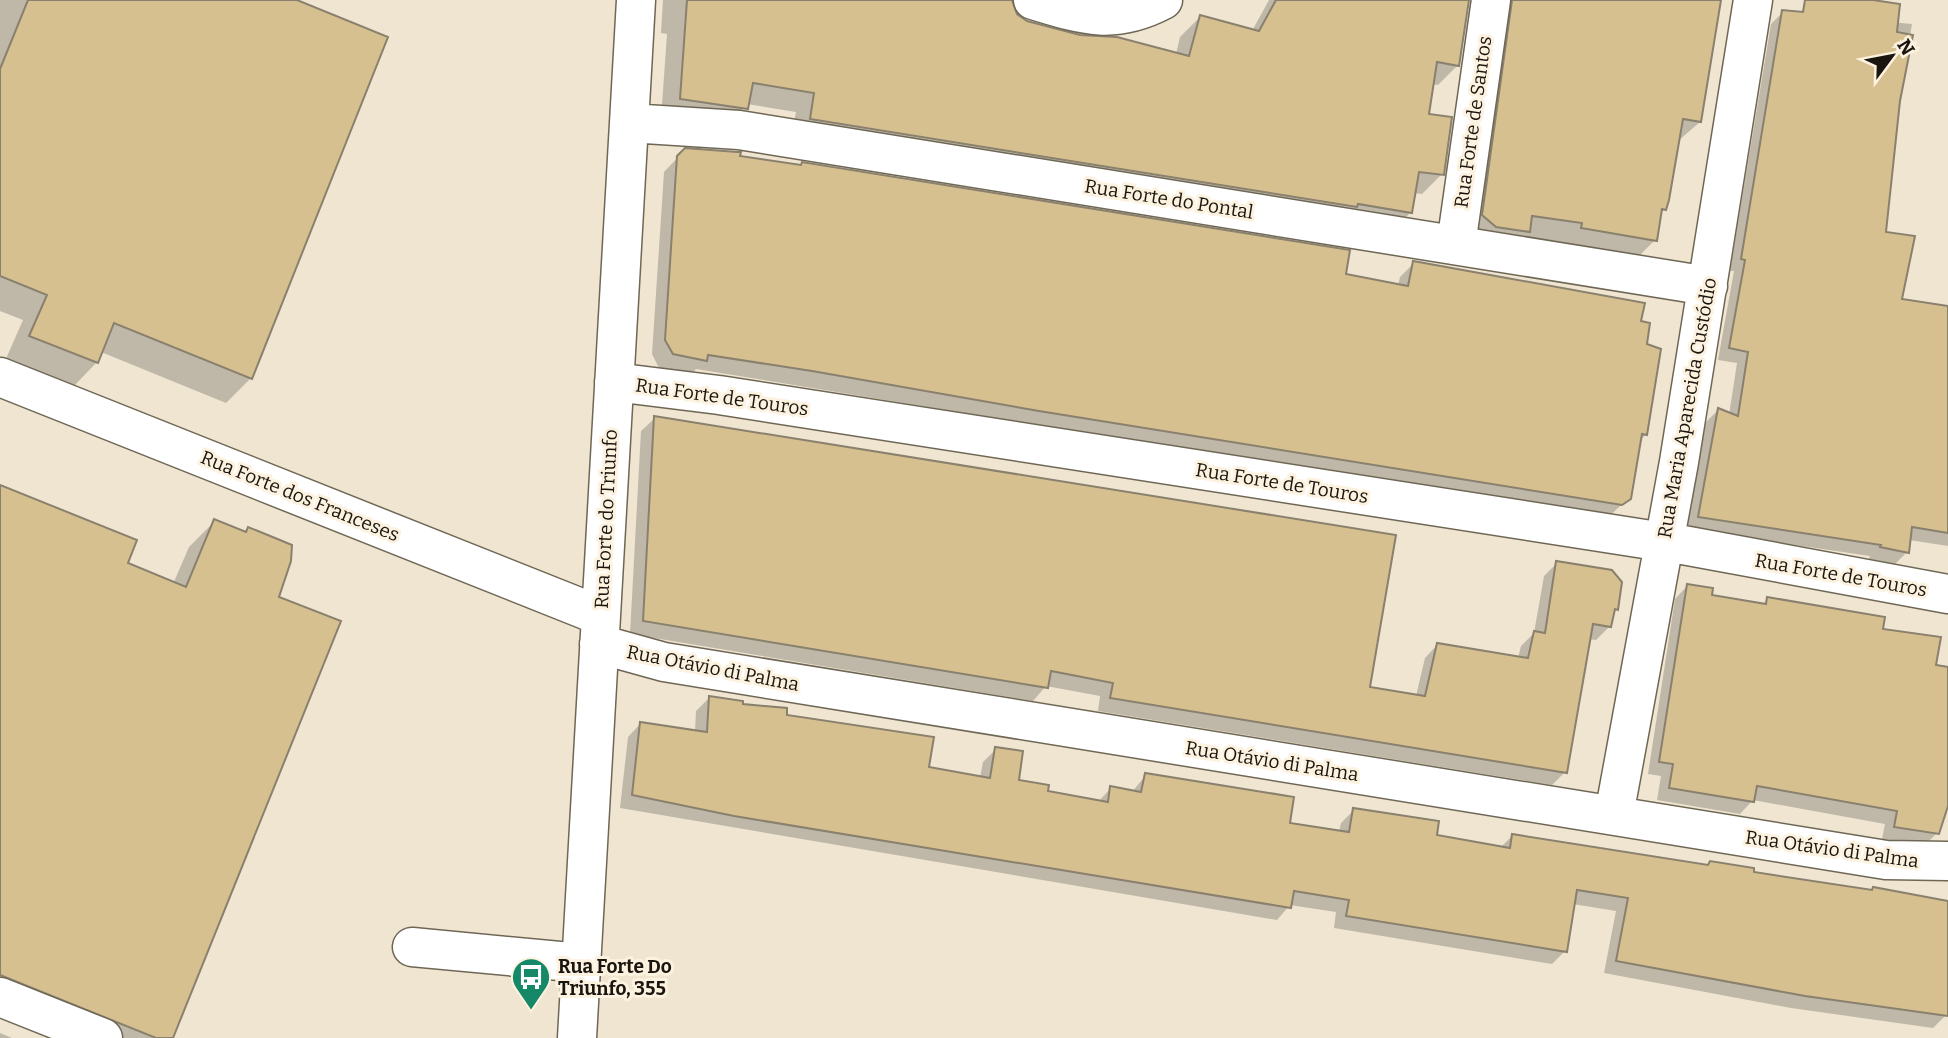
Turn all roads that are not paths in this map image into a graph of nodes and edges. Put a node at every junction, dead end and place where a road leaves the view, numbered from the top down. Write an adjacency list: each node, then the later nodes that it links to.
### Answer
1 (636, 0): 6 (street, Rua Forte do Triunfo)
2 (1032, 0): 3 (street)
3 (1163, 0)
4 (1491, 0): 7 (street, Rua Forte de Santos)
5 (1753, 0): 8 (street, Rua Maria Aparecida Custódio)
6 (629, 123): 7 (street, Rua Forte do Pontal); 10 (street, Rua Forte do Triunfo)
7 (1456, 245): 8 (street, Rua Forte do Pontal)
8 (1708, 286): 11 (street, Rua Maria Aparecida Custódio)
9 (0, 377): 13 (street, Rua Forte dos Franceses)
10 (614, 382): 11 (street, Rua Forte de Touros); 13 (street, Rua Forte do Triunfo)
11 (1664, 542): 12 (street, Rua Forte de Touros); 14 (street, Rua Maria Aparecida Custódio)
12 (1948, 594)
13 (600, 630): 14 (street, Rua Otávio di Palma); 17 (street, Rua Forte do Triunfo)
14 (1614, 815): 15 (street, Rua Otávio di Palma)
15 (1948, 861)
16 (412, 947): 17 (street)
17 (581, 963): 20 (street, Rua Forte do Triunfo)
18 (0, 998): 19 (street)
19 (103, 1038)
20 (577, 1038)

